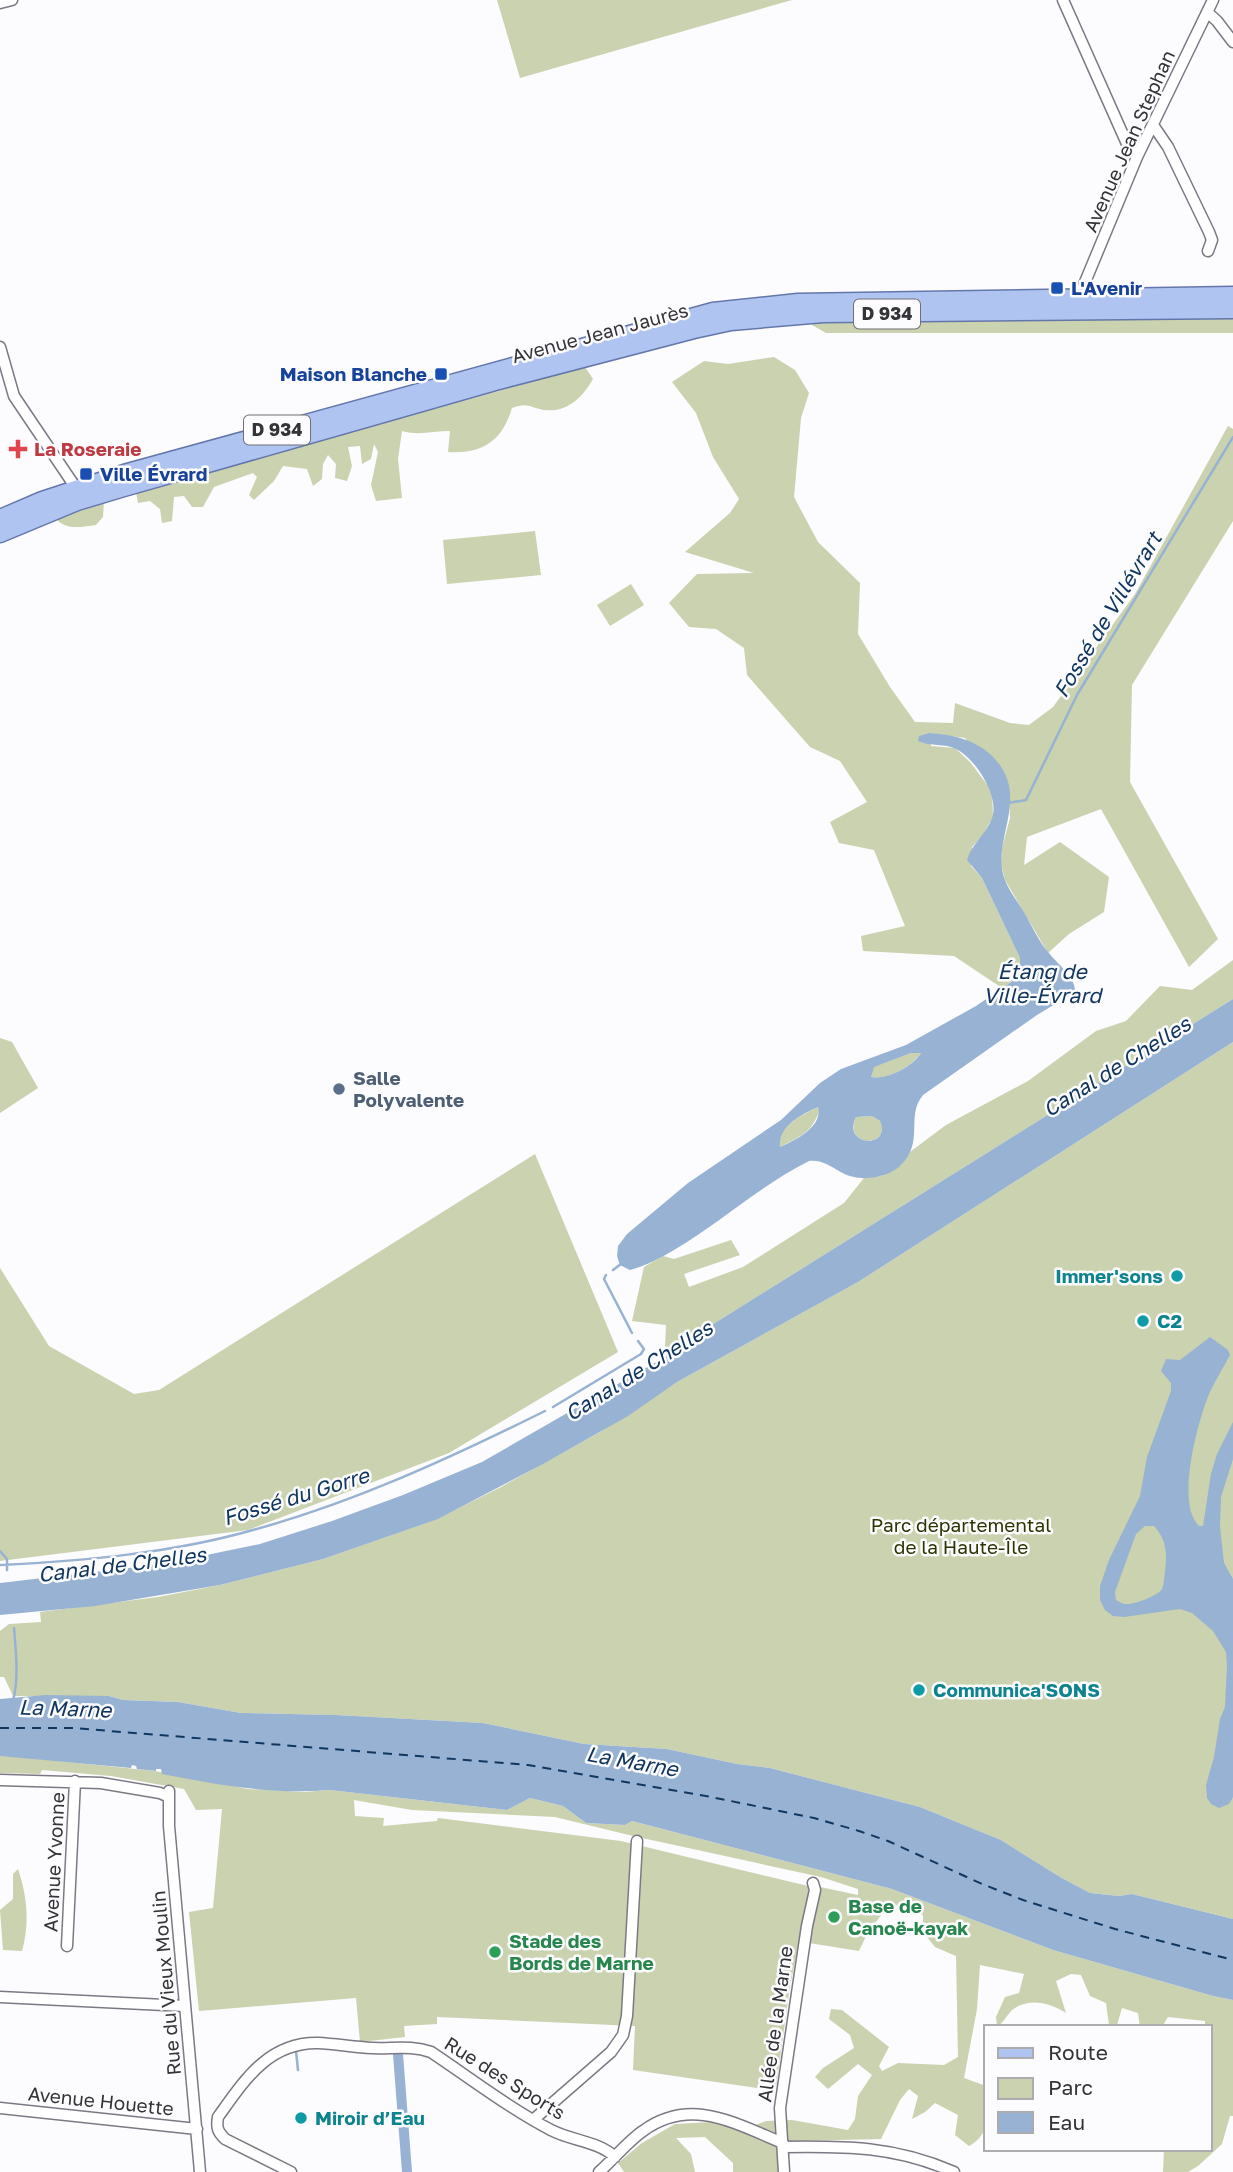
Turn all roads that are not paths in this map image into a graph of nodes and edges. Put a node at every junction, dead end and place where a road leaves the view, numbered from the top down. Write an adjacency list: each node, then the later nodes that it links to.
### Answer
1 (12, 0): 4 (street)
2 (1063, 0): 8 (street)
3 (1213, 0): 5 (street, Avenue Jean Stephan)
4 (0, 3)
5 (1207, 12): 6 (street); 7 (street, Avenue Jean Stephan)
6 (1233, 42)
7 (1153, 125): 8 (street, Avenue Jean Stephan); 9 (street)
8 (1137, 157): 11 (street, Avenue Jean Stephan)
9 (1208, 251)
10 (1233, 295): 11 (main road, Avenue Jean Jaurès / D 934)
11 (1079, 298): 13 (street); 15 (main road, Avenue Jean Jaurès / D 934)
12 (1233, 310): 13 (main road, Avenue Jean Jaurès / D 934)
13 (964, 313): 17 (main road, Avenue Jean Jaurès / D 934)
14 (0, 347): 15 (street)
15 (76, 488): 16 (main road, Avenue Jean Jaurès / D 934)
16 (0, 518)
17 (0, 534)
18 (0, 1780): 19 (street)
19 (75, 1781): 22 (street, Avenue Yvonne); 24 (street, Rue du Vieux Moulin)
20 (637, 1841): 26 (street)
21 (813, 1883): 28 (street, Allée de la Marne)
22 (67, 1945)
23 (0, 1997): 24 (street)
24 (186, 2006): 27 (street, Rue du Vieux Moulin)
25 (0, 2108): 27 (street, Avenue Houette)
26 (533, 2120): 29 (street, Rue des Sports); 31 (street, Rue des Sports)
27 (197, 2129): 30 (street, Rue du Vieux Moulin)
28 (783, 2145): 29 (street); 33 (street, Allée de la Marne); 34 (street)
29 (615, 2157): 32 (street)
30 (200, 2172)
31 (291, 2172)
32 (599, 2172)
33 (784, 2172)
34 (954, 2172)

